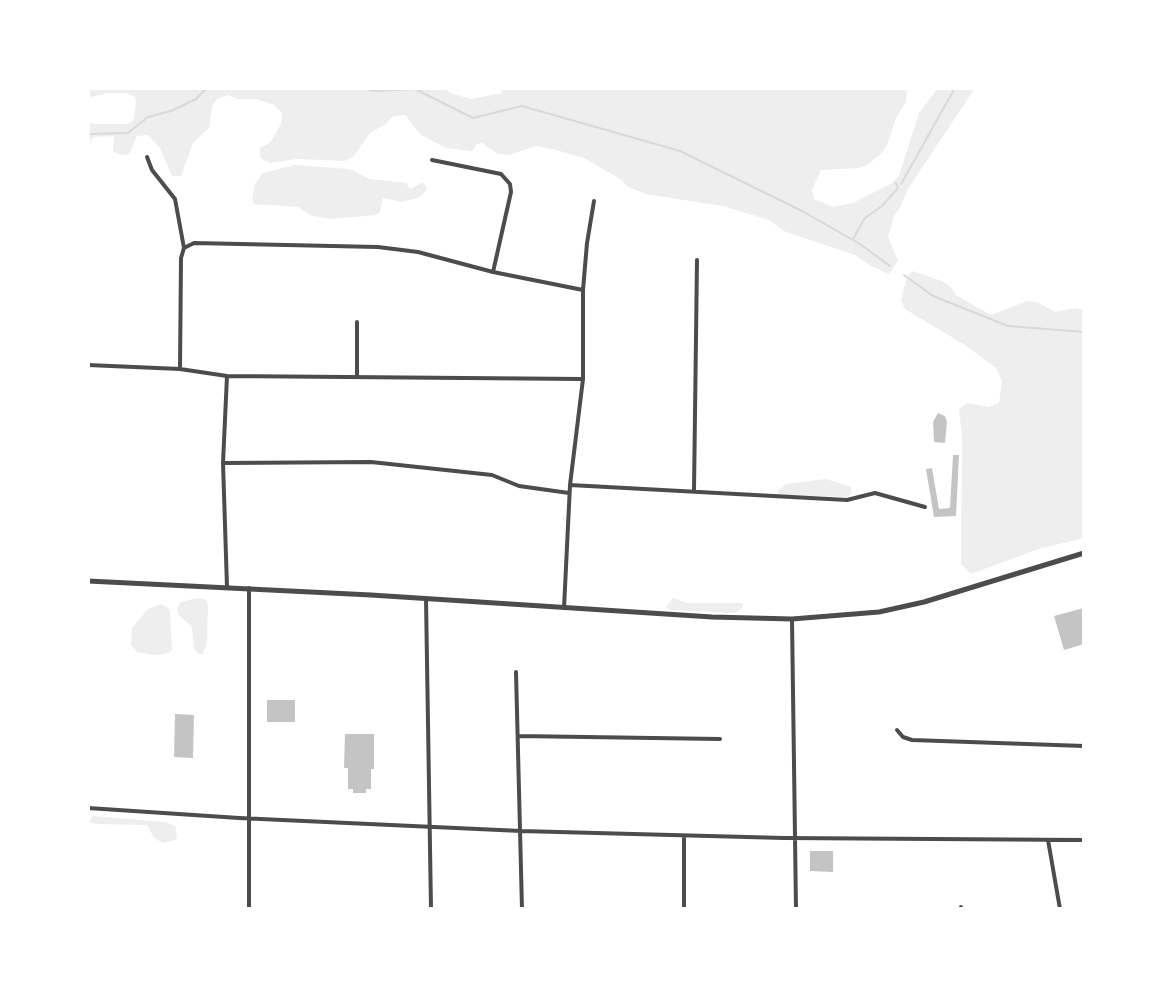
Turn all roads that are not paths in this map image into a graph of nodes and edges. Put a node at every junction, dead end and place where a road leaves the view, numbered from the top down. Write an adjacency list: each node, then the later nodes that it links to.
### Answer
1 (147, 157): 4 (street)
2 (432, 160): 6 (street)
3 (594, 201): 7 (street)
4 (184, 248): 6 (street); 10 (street)
5 (697, 260): 16 (street)
6 (493, 272): 7 (street)
7 (583, 290): 13 (street)
8 (357, 322): 12 (street)
9 (88, 365): 10 (street)
10 (180, 369): 11 (street)
11 (227, 376): 12 (street); 14 (street)
12 (357, 377): 13 (street)
13 (583, 379): 15 (street)
14 (223, 463): 17 (street); 21 (street)
15 (570, 485): 16 (street); 17 (street)
16 (694, 490): 18 (street)
17 (569, 493): 24 (street)
18 (925, 507)
19 (1084, 553): 25 (street)
20 (88, 581): 21 (street)
21 (227, 587): 22 (street)
22 (249, 588): 23 (street); 32 (street)
23 (426, 598): 24 (street); 33 (street)
24 (564, 608): 25 (street)
25 (792, 619): 36 (street)
26 (516, 672): 28 (street)
27 (897, 730): 30 (street)
28 (519, 736): 29 (street); 34 (street)
29 (720, 739)
30 (1084, 746)
31 (88, 808): 32 (street)
32 (248, 819): 33 (street); 39 (street)
33 (429, 826): 34 (street); 40 (street)
34 (521, 831): 35 (street); 41 (street)
35 (684, 836): 36 (street); 42 (street)
36 (795, 838): 37 (street); 43 (street)
37 (1048, 840): 38 (street); 44 (street)
38 (1084, 840)
39 (249, 909)
40 (431, 909)
41 (522, 909)
42 (684, 909)
43 (796, 909)
44 (1060, 909)

